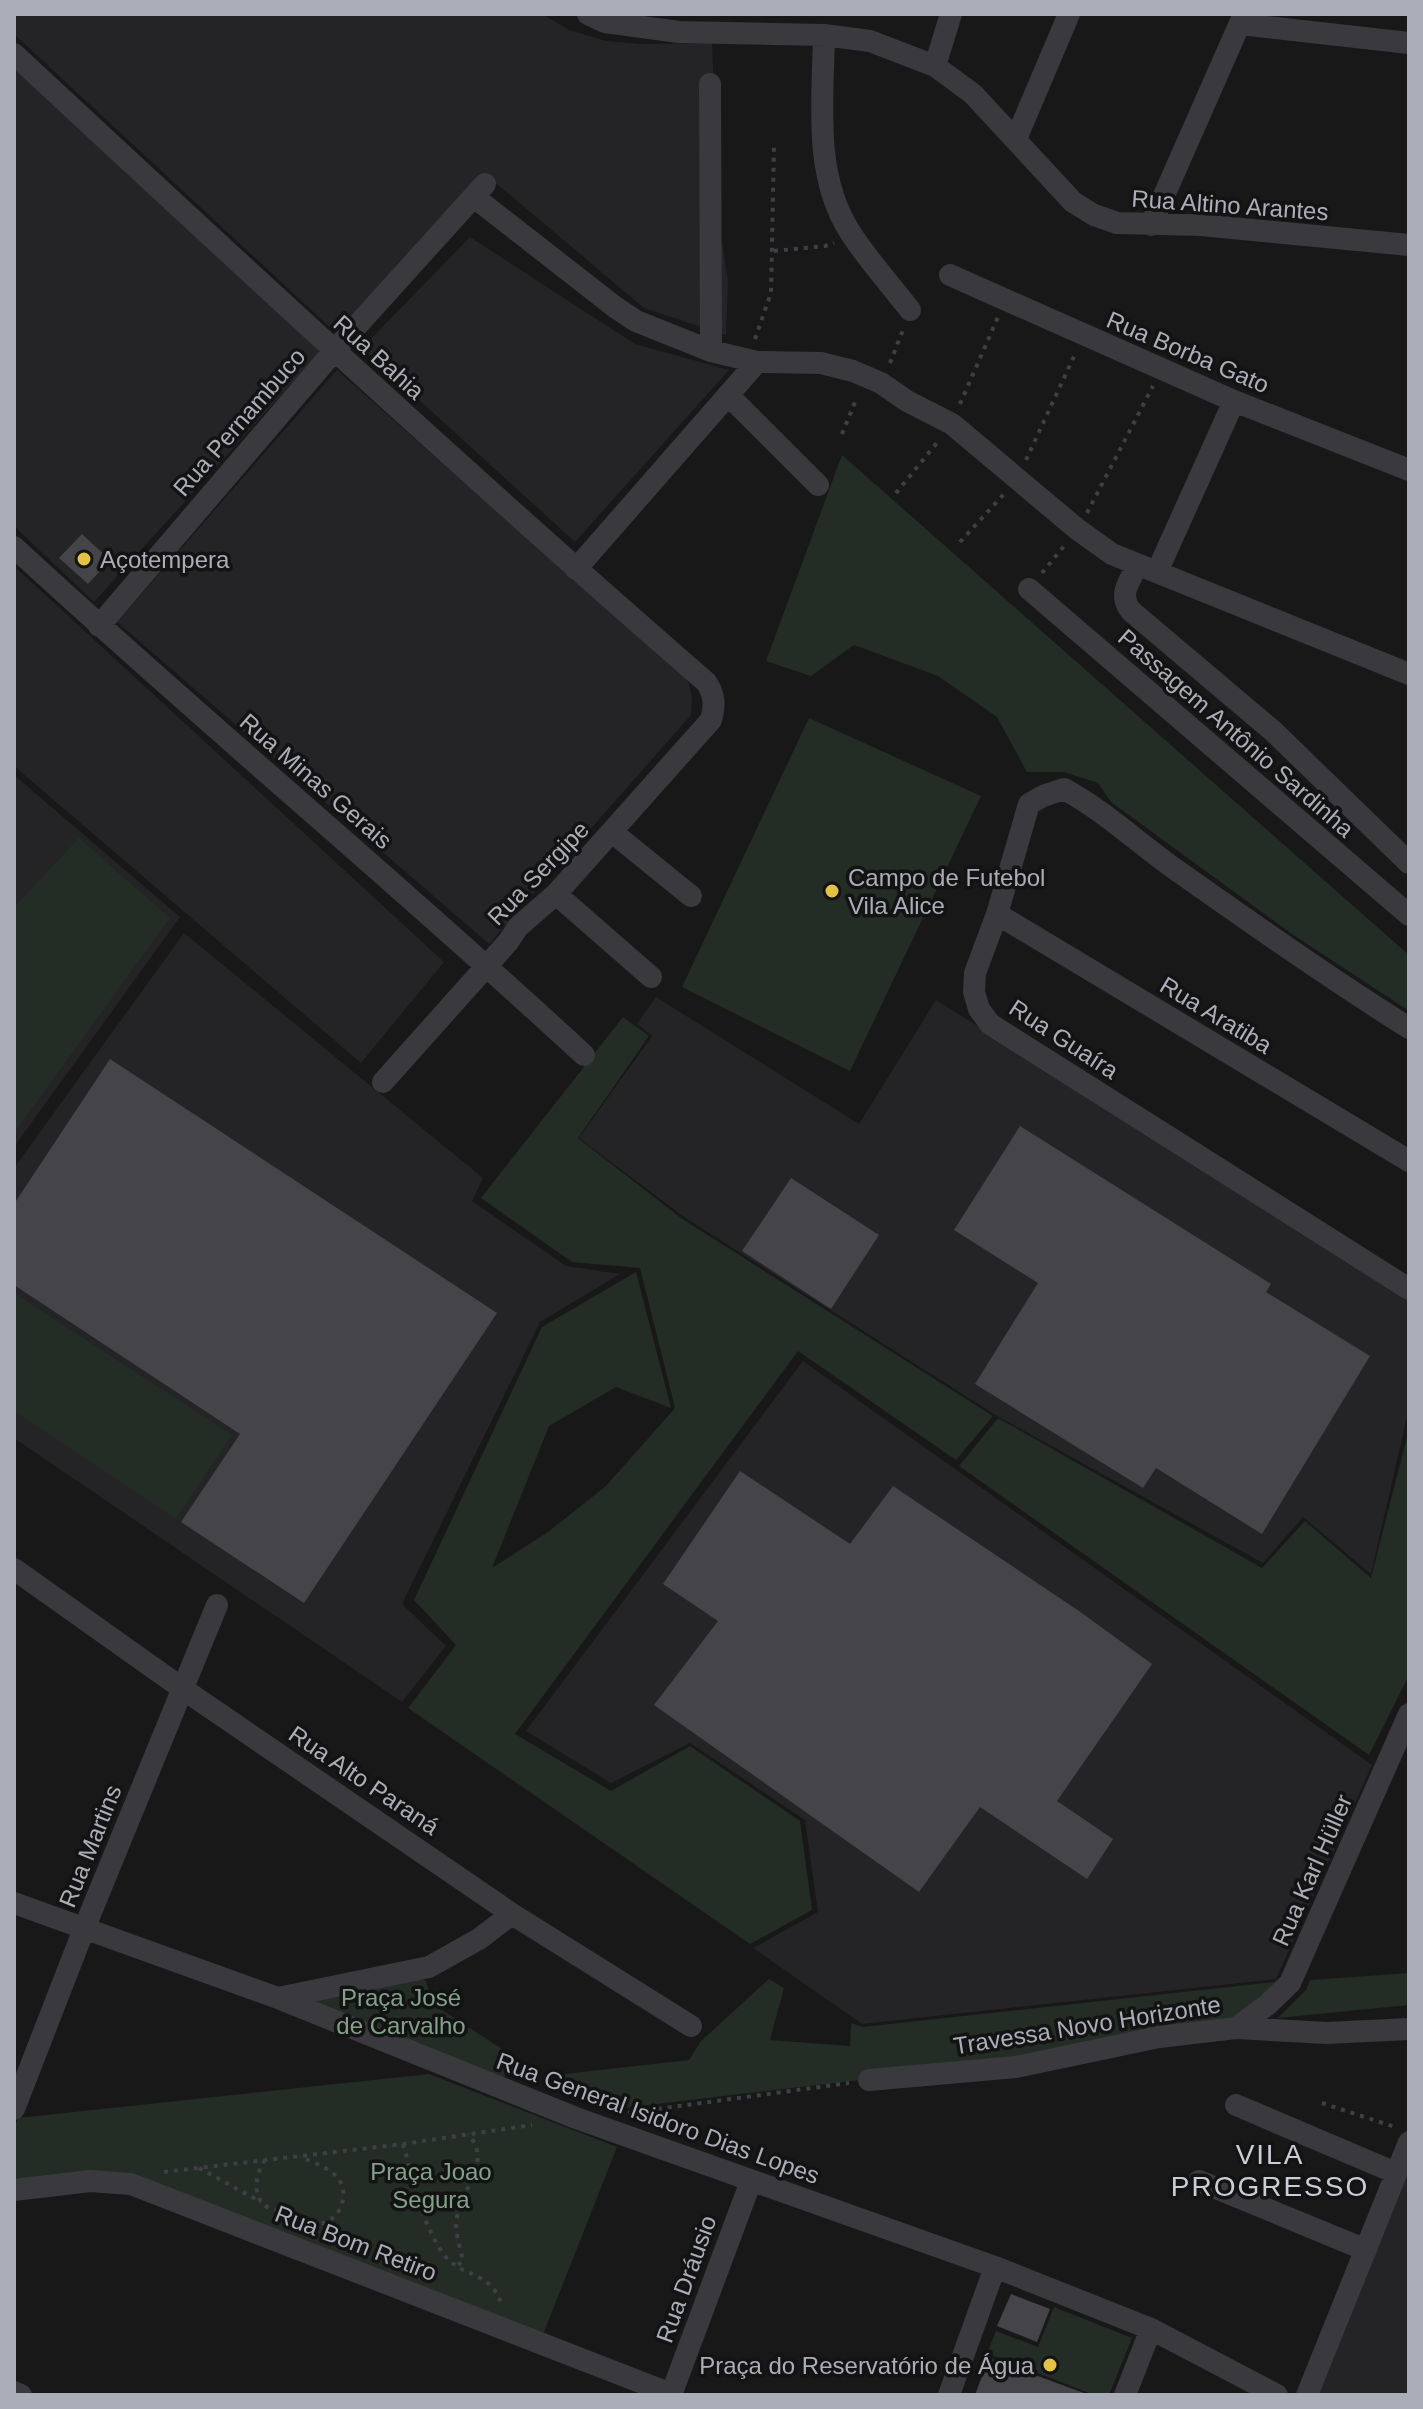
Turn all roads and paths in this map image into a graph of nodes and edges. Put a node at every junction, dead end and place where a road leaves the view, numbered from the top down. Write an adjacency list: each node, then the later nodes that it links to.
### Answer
1 (588, 14): 5 (street, Rua Altino Arantes)
2 (951, 14): 8 (street)
3 (1069, 14): 10 (street)
4 (1242, 19): 6 (street); 12 (street)
5 (824, 35): 8 (street, Rua Altino Arantes); 13 (street)
6 (1409, 43)
7 (14, 54): 19 (street, Rua Bahia)
8 (935, 66): 10 (street, Rua Altino Arantes)
9 (710, 84): 20 (street)
10 (1016, 139): 12 (street, Rua Altino Arantes)
11 (774, 146): 15 (path)
12 (1151, 225): 14 (street, Rua Altino Arantes)
13 (849, 232): 15 (path); 17 (street)
14 (1409, 245)
15 (774, 251): 21 (path)
16 (950, 275): 18 (street, Rua Borba Gato)
17 (910, 310)
18 (1084, 336): 22 (street, Rua Borba Gato); 28 (path)
19 (334, 351): 20 (street, Rua Pernambuco); 33 (street, Rua Bahia); 36 (street, Rua Pernambuco)
20 (711, 351): 21 (street)
21 (752, 361): 23 (street); 24 (street)
22 (1161, 369): 25 (street, Rua Borba Gato); 30 (path)
23 (865, 376): 26 (path); 28 (street)
24 (728, 395): 29 (street); 33 (street)
25 (1234, 401): 27 (street, Rua Borba Gato); 34 (street)
26 (842, 434)
27 (1409, 470)
28 (1017, 478): 30 (street); 31 (path)
29 (818, 485)
30 (1077, 529): 34 (street); 35 (path)
31 (960, 542)
32 (14, 547): 36 (street, Rua Minas Gerais)
33 (576, 569): 38 (street, Rua Bahia)
34 (1147, 569): 37 (street); 40 (street)
35 (1029, 589): 44 (street, Passagem Antônio Sardinha)
36 (99, 626): 45 (street, Rua Minas Gerais)
37 (1409, 674)
38 (713, 693): 39 (street, Rua Sergipe)
39 (612, 832): 41 (street, Rua Sergipe); 42 (street)
40 (1409, 863)
41 (556, 894): 45 (street, Rua Sergipe); 46 (street)
42 (691, 896)
43 (997, 914): 47 (street, Rua Guaíra); 50 (street, Rua Aratiba); 51 (street, Rua Guaíra)
44 (1409, 915)
45 (487, 966): 48 (street, Rua Minas Gerais); 49 (street, Rua Sergipe)
46 (651, 977)
47 (1409, 1028)
48 (584, 1055)
49 (383, 1082)
50 (1409, 1161)
51 (1409, 1289)
52 (14, 1569): 54 (street, Rua Alto Paraná)
53 (217, 1605): 54 (street, Rua Martins)
54 (183, 1689): 58 (street, Rua Alto Paraná); 59 (street, Rua Martins)
55 (1409, 1714): 56 (street, Rua Karl Hüller)
56 (1404, 1740): 62 (street, Rua Karl Hüller)
57 (14, 1903): 59 (street, Rua General Isidoro Dias Lopes)
58 (512, 1914): 60 (street); 61 (street, Rua Alto Paraná)
59 (84, 1929): 60 (street, Rua General Isidoro Dias Lopes); 67 (street, Rua Martins)
60 (278, 1998): 69 (street, Rua General Isidoro Dias Lopes)
61 (691, 2026)
62 (1236, 2028): 63 (street, Travessa Novo Horizonte); 64 (street, Travessa Novo Horizonte)
63 (1409, 2029)
64 (869, 2080): 68 (path)
65 (1322, 2103): 70 (path)
66 (1236, 2105): 77 (street)
67 (14, 2109)
68 (662, 2109)
69 (576, 2118): 71 (path); 79 (street, Rua General Isidoro Dias Lopes)
70 (1409, 2132)
71 (468, 2134): 73 (path); 84 (path)
72 (1409, 2142): 77 (street)
73 (403, 2144): 74 (path); 84 (path)
74 (299, 2156): 75 (path); 82 (path)
75 (265, 2160): 76 (path); 82 (path)
76 (198, 2168): 78 (path); 82 (path)
77 (1396, 2173): 83 (street)
78 (152, 2174)
79 (751, 2181): 85 (street, Rua General Isidoro Dias Lopes); 90 (street, Rua Dráusio)
80 (1199, 2181): 83 (street)
81 (14, 2190): 86 (street, Rua Bom Retiro)
82 (263, 2203)
83 (1366, 2250): 94 (street)
84 (455, 2265): 86 (path)
85 (995, 2267): 87 (street, Rua General Isidoro Dias Lopes); 91 (street)
86 (505, 2329): 90 (street, Rua Bom Retiro)
87 (1151, 2329): 92 (street); 93 (street, Rua General Isidoro Dias Lopes)
88 (14, 2392): 89 (street)
89 (21, 2395)
90 (671, 2395)
91 (949, 2395)
92 (1125, 2395)
93 (1277, 2395)
94 (1307, 2395)

